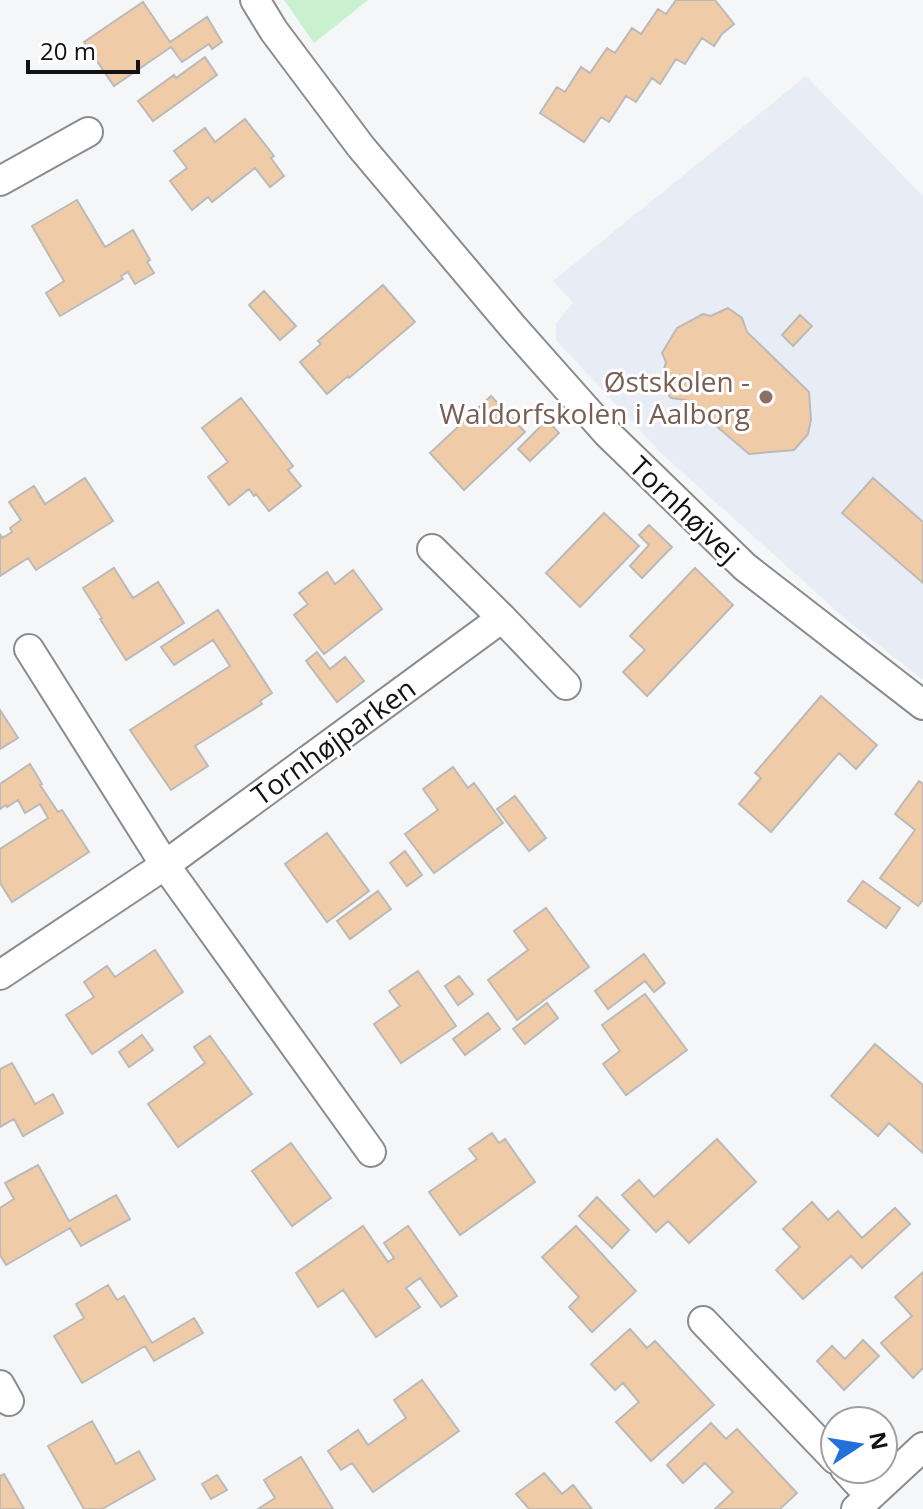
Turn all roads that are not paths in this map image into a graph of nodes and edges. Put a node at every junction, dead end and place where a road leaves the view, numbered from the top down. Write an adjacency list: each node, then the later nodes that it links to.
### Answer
1 (255, 0): 8 (street, Tornhøjvej)
2 (88, 132): 3 (street)
3 (0, 181)
4 (432, 549): 5 (street)
5 (502, 618): 7 (street); 9 (street, Tornhøjparken)
6 (29, 649): 9 (street)
7 (566, 685)
8 (923, 705)
9 (165, 865): 10 (street, Tornhøjparken); 11 (street)
10 (0, 975)
11 (371, 1152)
12 (703, 1321): 13 (street)
13 (819, 1442)
14 (923, 1447): 15 (street)
15 (863, 1502)

